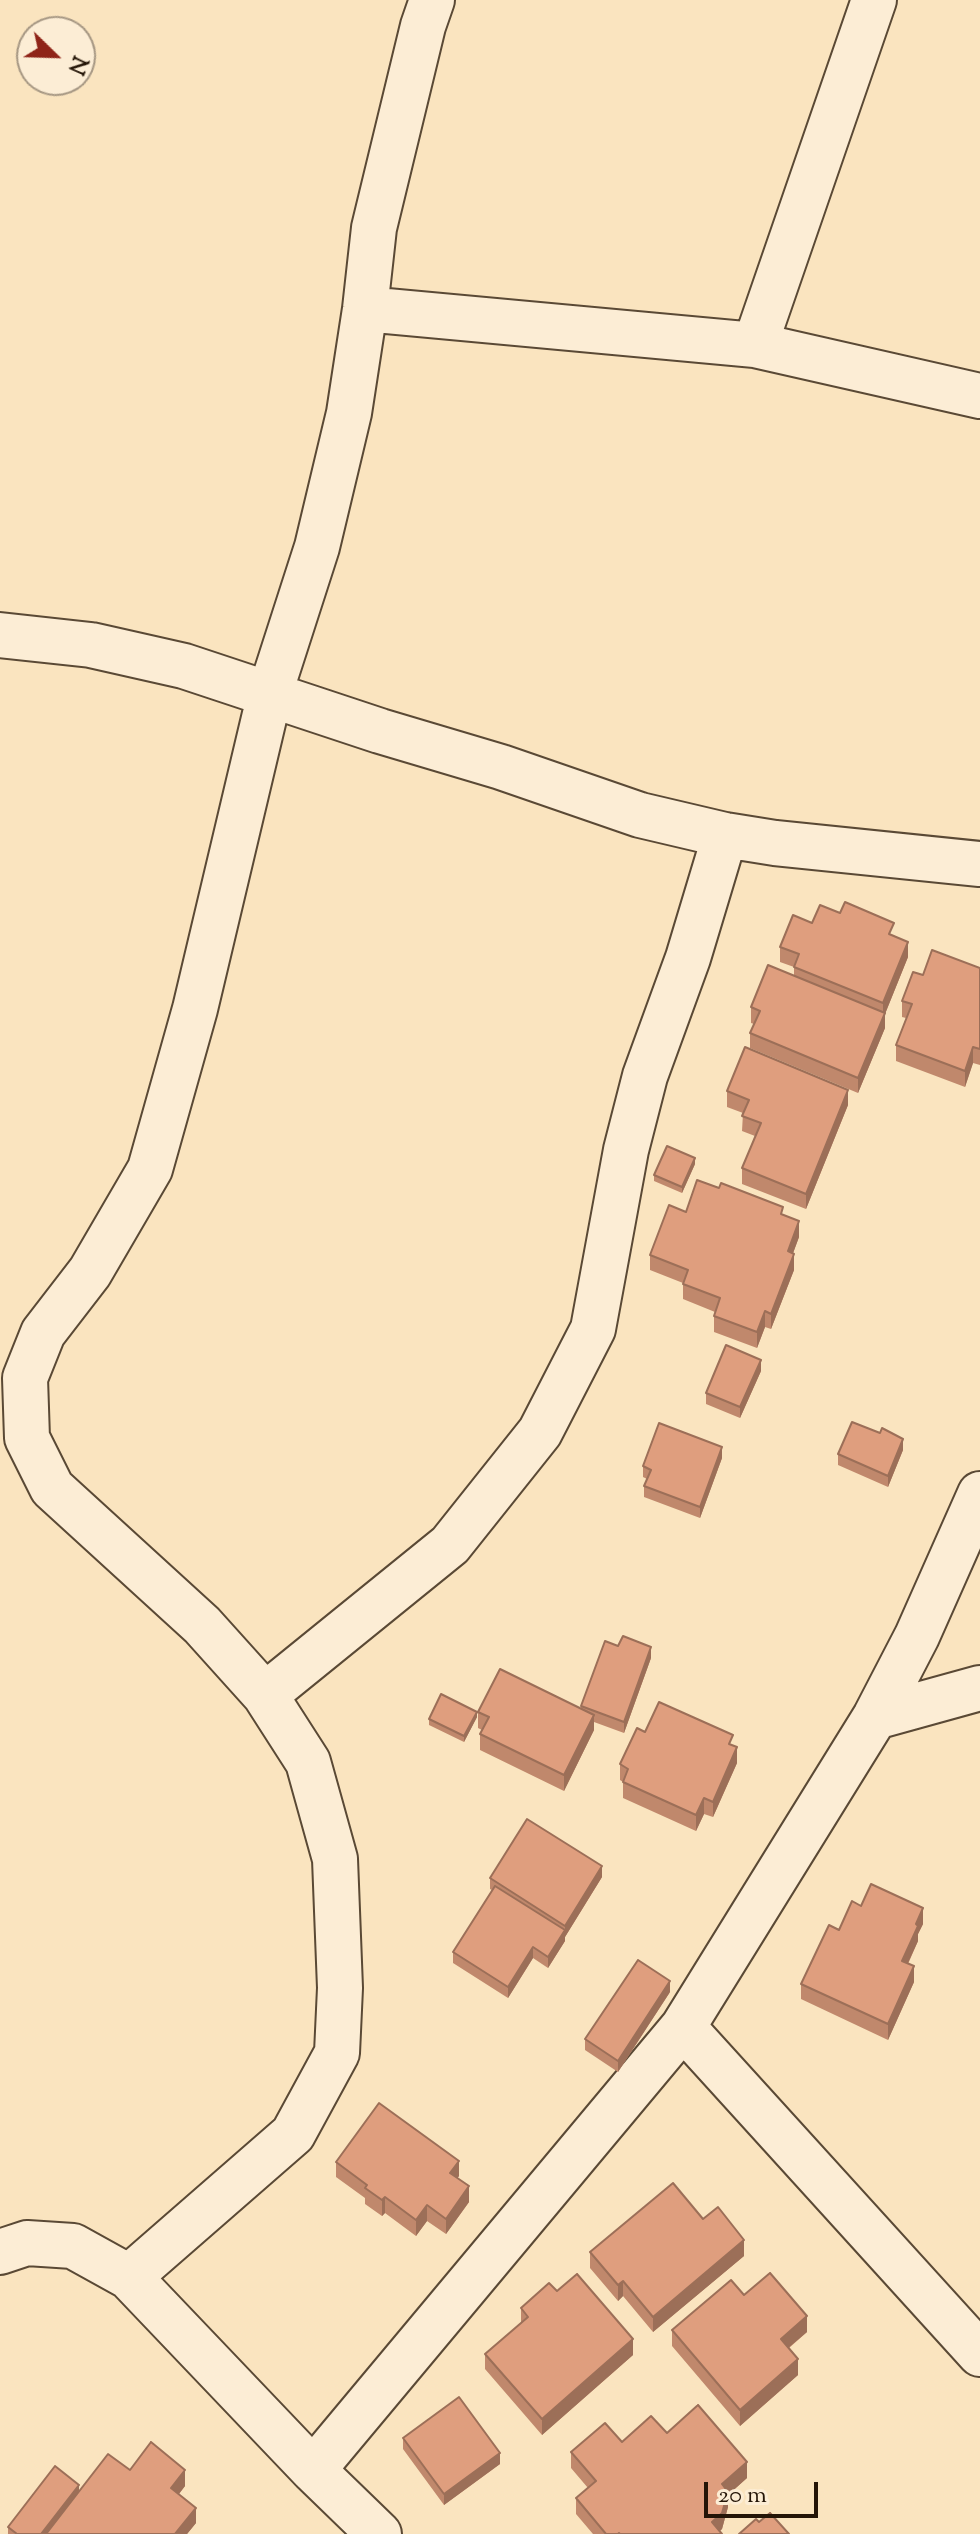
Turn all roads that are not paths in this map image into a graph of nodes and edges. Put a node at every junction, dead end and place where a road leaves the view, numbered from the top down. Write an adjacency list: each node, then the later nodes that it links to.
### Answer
1 (432, 0): 3 (street)
2 (874, 0): 4 (street)
3 (365, 309): 4 (street); 7 (street)
4 (755, 345): 5 (street)
5 (980, 396)
6 (0, 635): 7 (street)
7 (270, 693): 8 (street); 12 (street)
8 (725, 835): 9 (street); 12 (street)
9 (980, 864)
10 (980, 1494): 13 (street)
11 (980, 1688): 13 (street)
12 (265, 1695): 16 (street)
13 (875, 1717): 14 (street)
14 (683, 2027): 17 (street); 18 (street)
15 (0, 2252): 16 (street)
16 (129, 2277): 18 (street)
17 (980, 2354)
18 (313, 2470): 19 (street)
19 (379, 2534)

